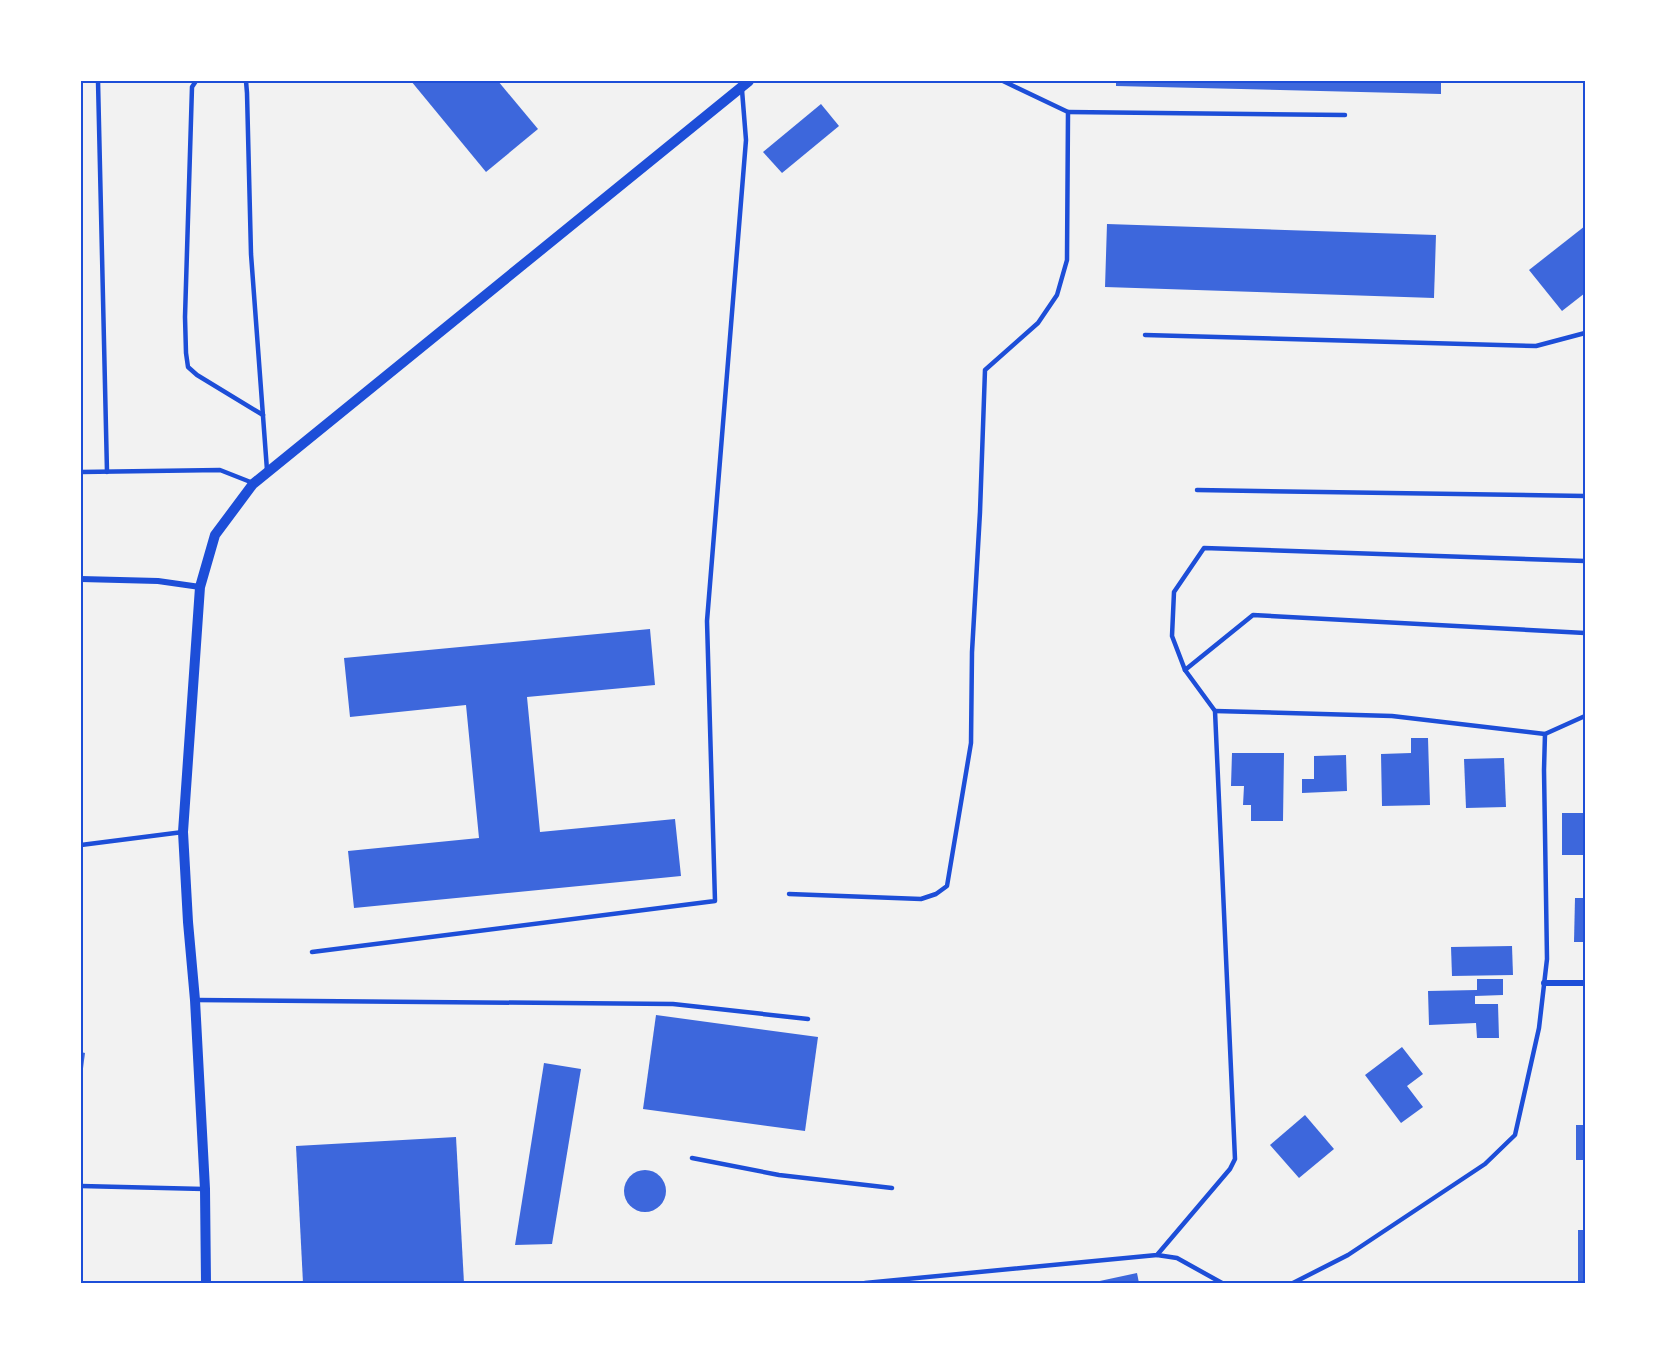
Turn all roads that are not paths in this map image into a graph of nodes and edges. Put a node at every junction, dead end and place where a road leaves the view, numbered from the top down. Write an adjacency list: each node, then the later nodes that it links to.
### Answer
1 (98, 81): 12 (lane)
2 (196, 81): 10 (lane)
3 (246, 81): 10 (lane)
4 (1003, 81): 6 (lane)
5 (746, 84): 13 (street); 28 (lane)
6 (1068, 111): 7 (lane); 27 (lane)
7 (1345, 115)
8 (1585, 333): 9 (lane)
9 (1145, 335)
10 (263, 415): 13 (lane)
11 (81, 472): 12 (lane)
12 (107, 472): 14 (lane)
13 (267, 473): 14 (street)
14 (254, 484): 19 (street)
15 (1197, 490): 16 (lane)
16 (1585, 496)
17 (1585, 561): 21 (lane)
18 (81, 579): 19 (street)
19 (200, 587): 25 (street)
20 (1585, 633): 21 (lane)
21 (1185, 670): 22 (lane)
22 (1215, 711): 24 (lane); 37 (lane)
23 (1585, 716): 24 (lane)
24 (1545, 734): 29 (lane)
25 (183, 832): 26 (lane); 31 (street)
26 (81, 845)
27 (789, 894)
28 (312, 952)
29 (1544, 983): 30 (street); 41 (lane)
30 (1585, 983)
31 (195, 1000): 32 (lane); 36 (street)
32 (808, 1019)
33 (692, 1158): 35 (lane)
34 (81, 1186): 36 (lane)
35 (892, 1188)
36 (205, 1189): 38 (street)
37 (1157, 1255): 39 (lane); 40 (lane)
38 (206, 1283)
39 (865, 1283)
40 (1222, 1283)
41 (1293, 1283)

